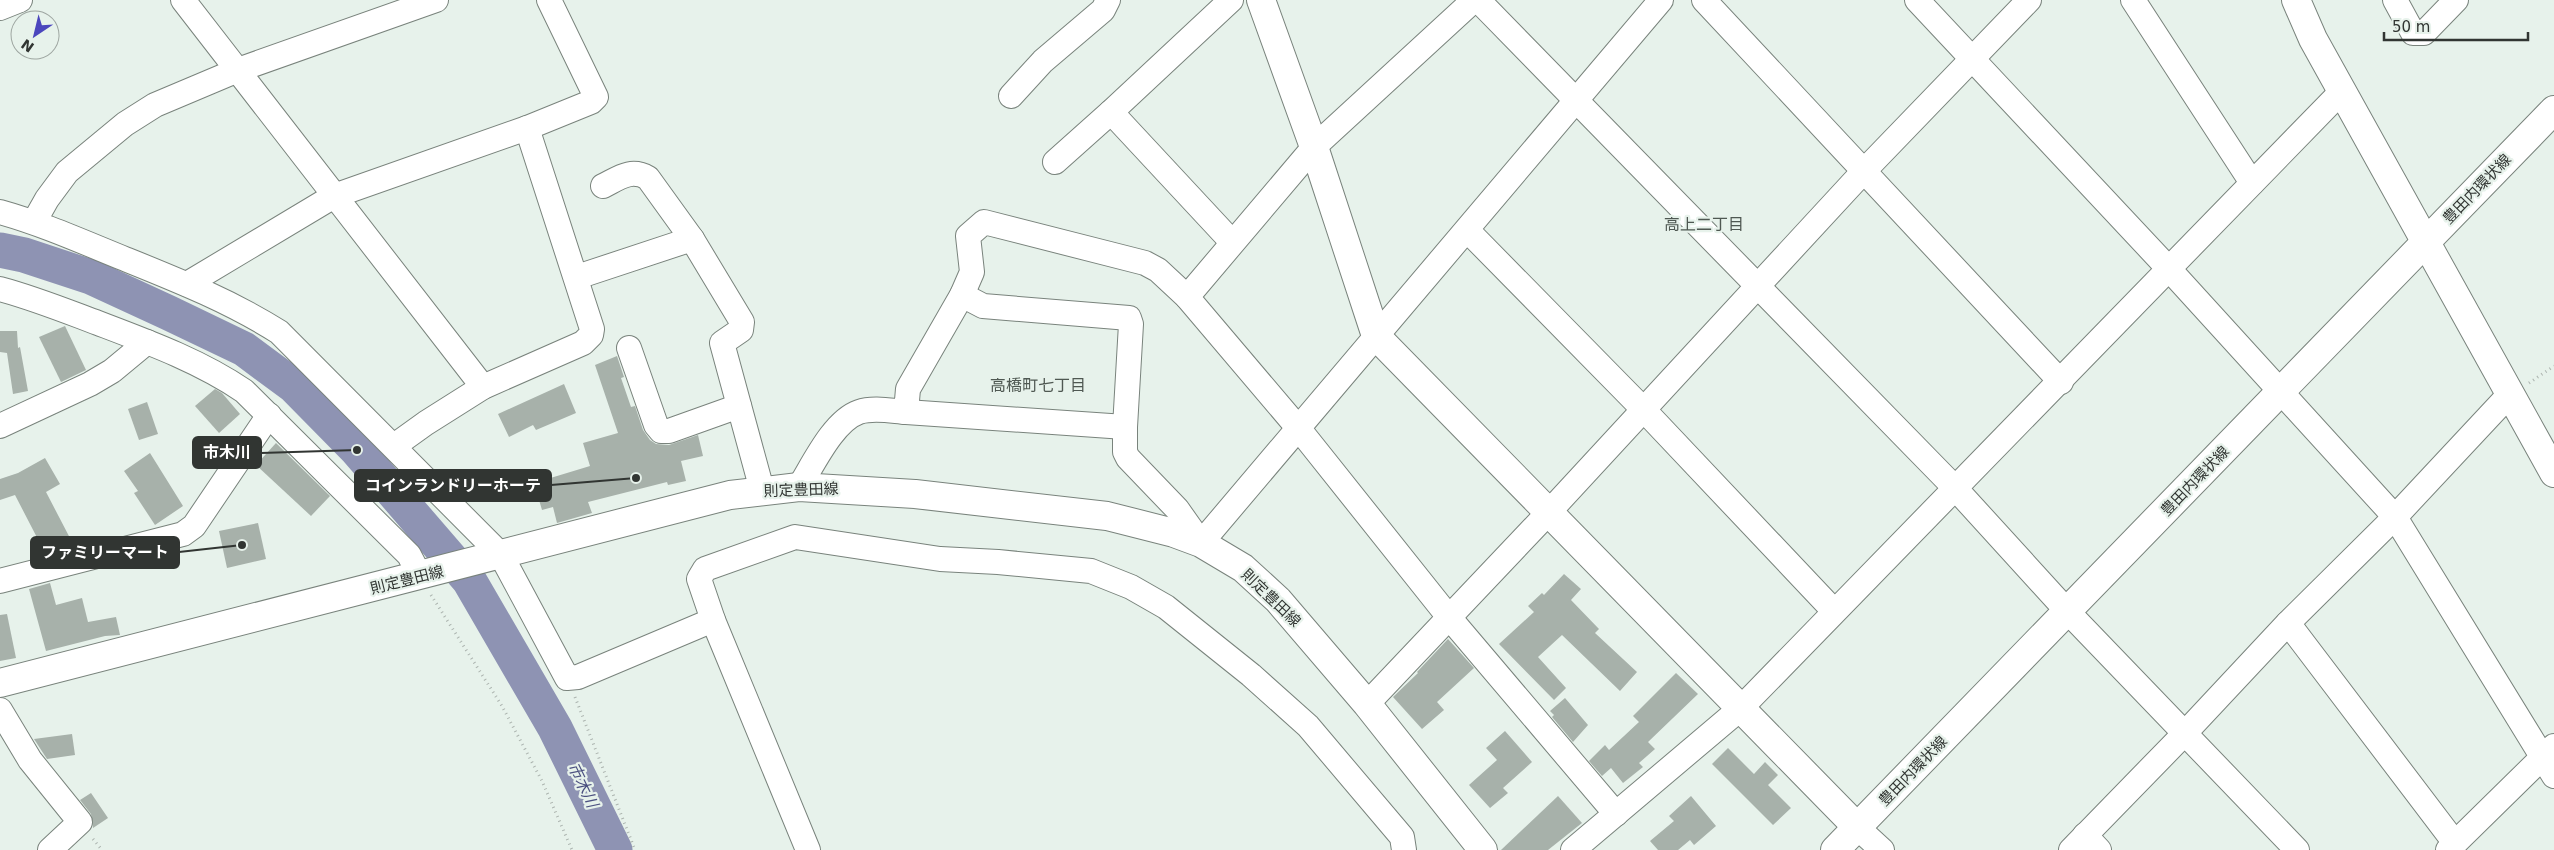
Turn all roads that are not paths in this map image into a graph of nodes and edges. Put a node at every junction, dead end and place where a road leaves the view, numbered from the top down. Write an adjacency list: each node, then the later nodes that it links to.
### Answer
1 (20, 0): 18 (street)
2 (183, 0): 20 (street)
3 (436, 0): 20 (street)
4 (549, 0): 26 (street)
5 (1108, 0): 22 (street)
6 (1231, 0): 25 (street)
7 (1261, 0): 27 (street)
8 (1474, 0): 27 (street)
9 (1478, 0): 23 (street)
10 (1661, 0): 23 (street)
11 (1704, 0): 29 (street)
12 (1918, 0): 19 (street)
13 (2029, 0): 19 (street)
14 (2133, 0): 30 (street)
15 (2296, 0): 21 (street)
16 (2395, 0): 17 (street)
17 (2456, 0)
18 (0, 8)
19 (1972, 60): 29 (street); 39 (street)
20 (238, 70): 32 (street); 34 (street)
21 (2342, 90): 30 (street); 38 (street)
22 (1011, 96)
23 (1578, 100): 35 (street); 42 (street)
24 (2554, 110): 38 (street, 豊田内環状線)
25 (1111, 112): 28 (street); 37 (street)
26 (527, 128): 32 (street); 40 (street)
27 (1314, 148): 37 (street); 46 (street)
28 (1055, 162)
29 (1863, 172): 42 (street); 49 (street)
30 (2252, 183): 39 (street)
31 (603, 186): 36 (street)
32 (334, 196): 41 (street); 50 (street)
33 (0, 212): 34 (street)
34 (34, 222): 41 (street)
35 (1468, 231): 46 (street); 54 (street)
36 (692, 240): 40 (street); 53 (street)
37 (1232, 242): 45 (street)
38 (2425, 242): 51 (street, 豊田内環状線); 52 (street)
39 (2169, 269): 49 (street); 51 (street)
40 (577, 277): 50 (street)
41 (187, 284): 60 (street)
42 (1758, 286): 54 (street); 63 (street)
43 (0, 289): 47 (street)
44 (962, 295): 45 (street); 55 (street); 58 (street)
45 (1187, 297): 59 (street)
46 (1376, 336): 59 (street); 65 (street)
47 (147, 342): 56 (street); 57 (street)
48 (629, 348): 53 (street)
49 (2060, 382): 63 (street)
50 (483, 387): 60 (street)
51 (2282, 391): 66 (street); 72 (street, 豊田内環状線)
52 (2509, 395): 61 (street); 66 (street)
53 (739, 406): 64 (street)
54 (1643, 409): 65 (street); 71 (street)
55 (906, 412): 58 (street); 62 (street)
56 (269, 415): 69 (street); 70 (street)
57 (0, 426)
58 (1125, 427): 67 (street)
59 (1299, 429): 67 (street); 73 (street)
60 (394, 446): 68 (street)
61 (2554, 473)
62 (799, 487): 64 (street, 則定豊田線); 67 (street, 則定豊田線)
63 (1956, 489): 71 (street); 72 (street)
64 (762, 490): 68 (street, 則定豊田線)
65 (1549, 512): 73 (street); 78 (street)
66 (2395, 517): 75 (street); 81 (street)
67 (1202, 543): 77 (street, 則定豊田線)
68 (501, 555): 69 (street, 則定豊田線); 74 (street)
69 (420, 576): 76 (street, 則定豊田線)
70 (0, 580)
71 (1834, 611): 78 (street)
72 (2068, 612): 80 (street); 83 (street, 豊田内環状線)
73 (1448, 616): 77 (street); 82 (street)
74 (713, 620): 87 (street); 88 (street)
75 (2288, 623): 80 (street); 85 (street)
76 (0, 682)
77 (1367, 704): 89 (street, 則定豊田線)
78 (1741, 708): 82 (street); 83 (street)
79 (0, 710): 86 (street)
80 (2185, 733): 84 (street); 93 (street)
81 (2550, 760): 85 (street)
82 (1616, 814): 90 (street)
83 (1858, 828): 91 (street, 豊田内環状線); 92 (street)
84 (2085, 845)
85 (2452, 847)
86 (50, 850)
87 (808, 850)
88 (1404, 850)
89 (1483, 850)
90 (1573, 850)
91 (1835, 850)
92 (1882, 850)
93 (2297, 850)

